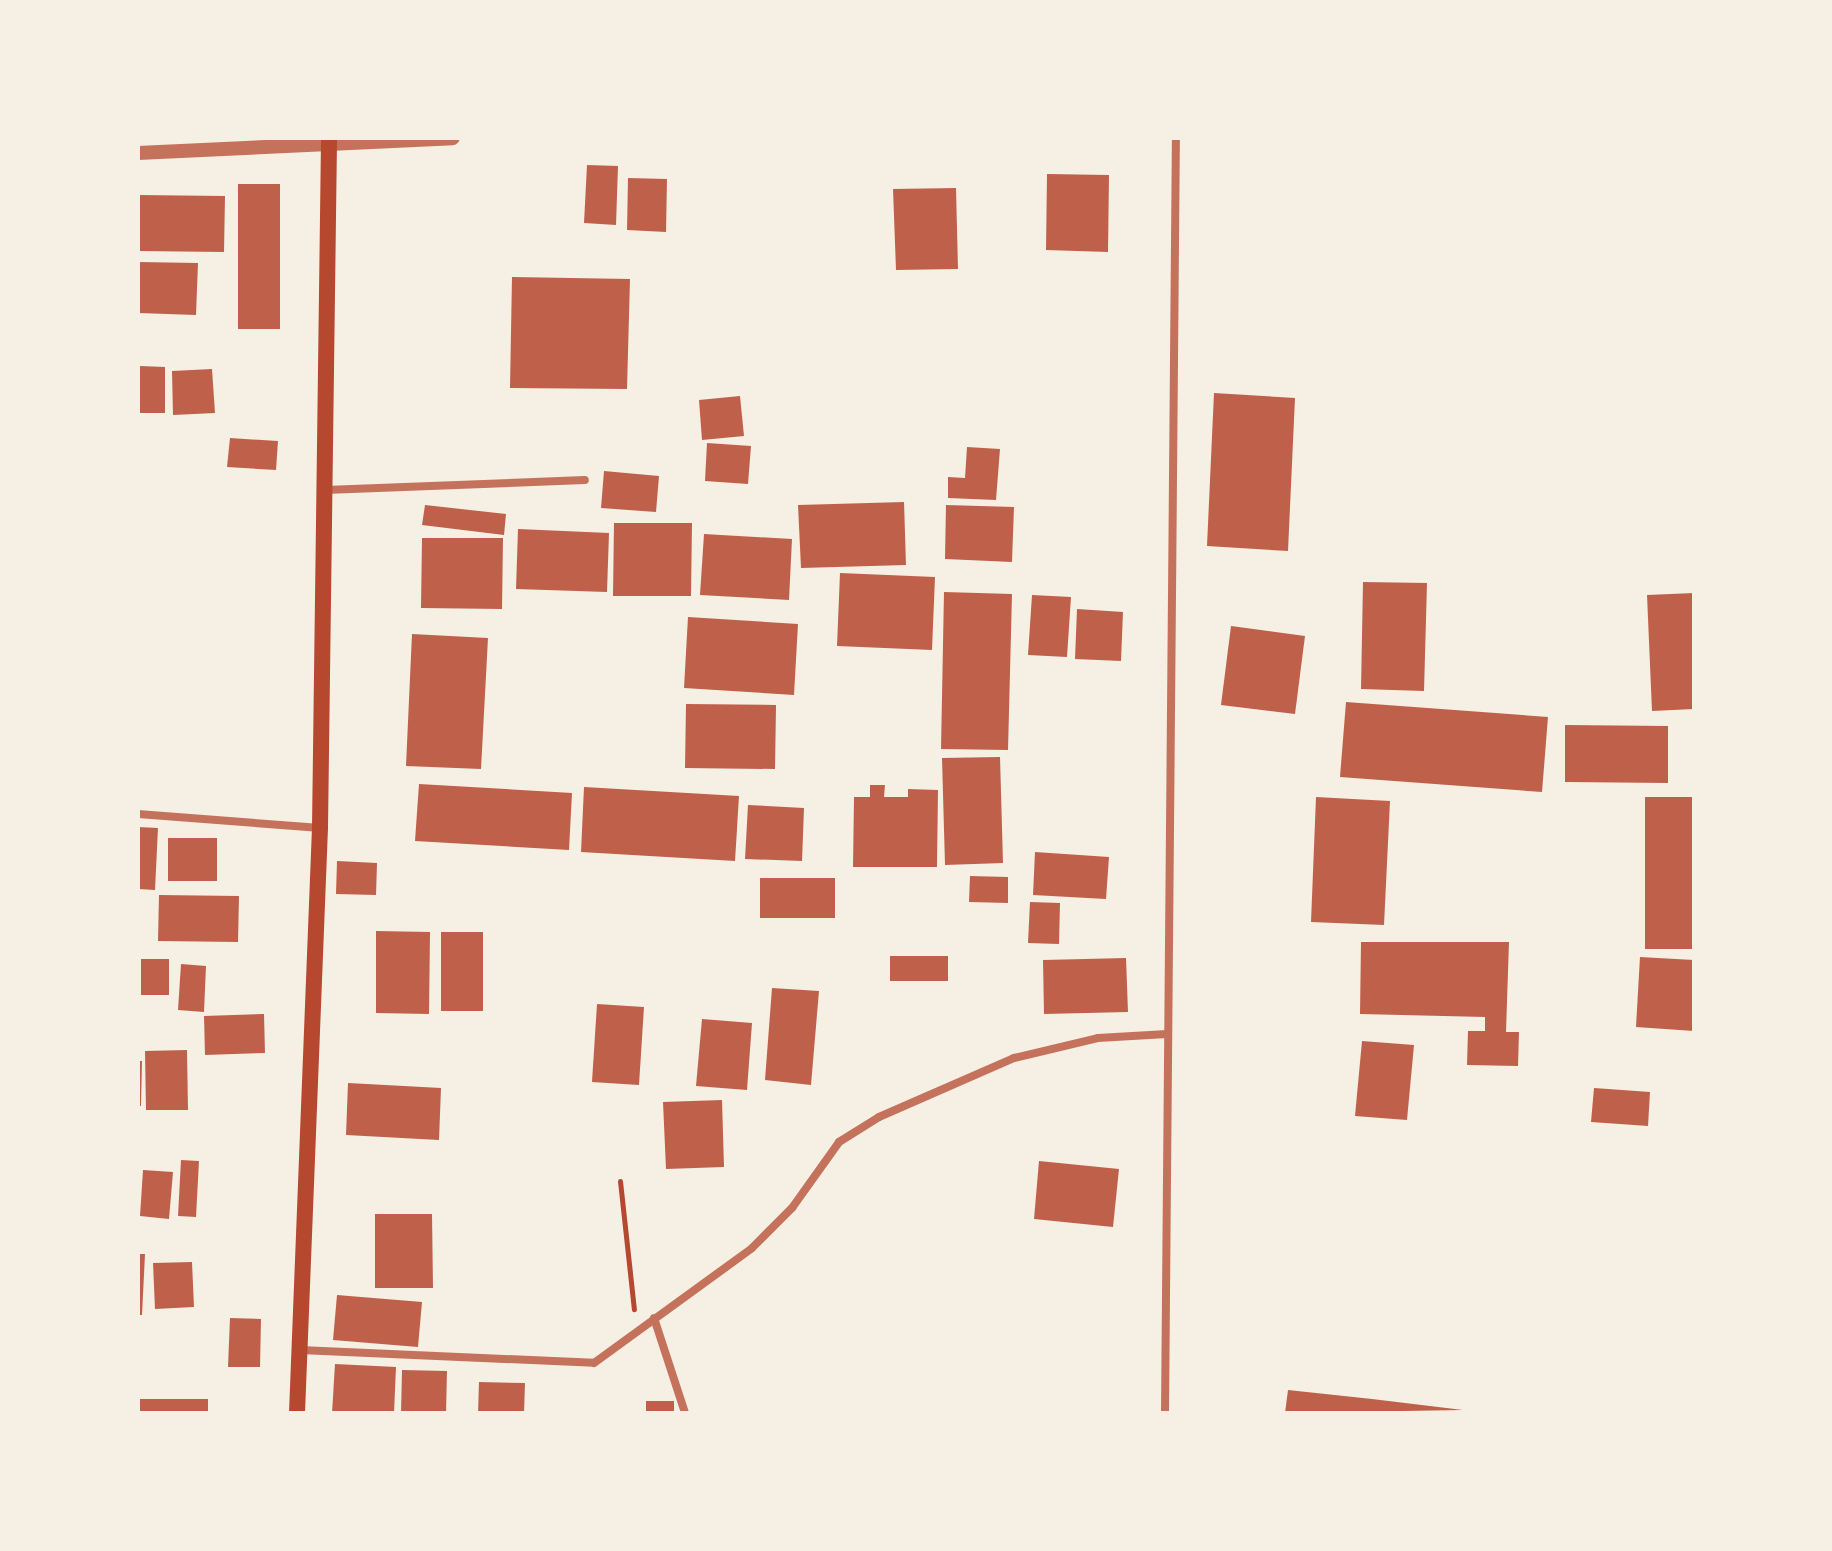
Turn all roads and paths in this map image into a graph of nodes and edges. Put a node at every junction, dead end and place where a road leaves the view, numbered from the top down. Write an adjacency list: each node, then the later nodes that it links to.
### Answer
1 (453, 138): 3 (street)
2 (1176, 138): 9 (street)
3 (329, 143): 4 (street); 6 (main road)
4 (138, 153)
5 (585, 480): 6 (street)
6 (325, 490): 8 (main road)
7 (138, 814): 8 (street)
8 (320, 828): 13 (main road)
9 (1167, 1034): 11 (street); 16 (street)
10 (620, 1181): 12 (path)
11 (654, 1318): 12 (street); 15 (street)
12 (637, 1330): 13 (street)
13 (299, 1350): 14 (main road)
14 (297, 1413)
15 (685, 1413)
16 (1165, 1413)

